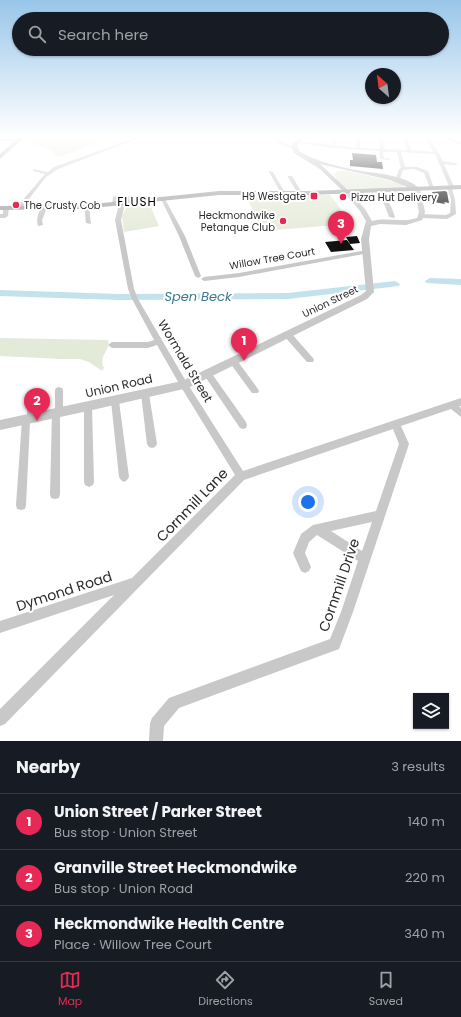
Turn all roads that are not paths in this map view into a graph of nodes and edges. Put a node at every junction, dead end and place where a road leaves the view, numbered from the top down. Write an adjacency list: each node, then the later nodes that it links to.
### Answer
1 (38, 171): 10 (street)
2 (52, 171): 10 (street)
3 (324, 171): 12 (main road)
4 (335, 171): 12 (main road)
5 (351, 171): 13 (main road)
6 (400, 171): 13 (street)
7 (423, 171): 16 (street)
8 (444, 171): 14 (street)
9 (271, 172): 20 (street)
10 (48, 173): 25 (street)
11 (290, 177): 21 (street)
12 (332, 177): 19 (main road)
13 (397, 181): 17 (main road)
14 (450, 187): 15 (main road); 16 (main road); 30 (street)
15 (461, 187)
16 (432, 188): 17 (main road)
17 (417, 189): 18 (main road); 30 (street)
18 (377, 191): 19 (main road); 28 (street)
19 (347, 192): 21 (main road); 29 (street, Union Street)
20 (283, 193): 21 (main road); 22 (main road)
21 (300, 193)
22 (163, 199): 23 (main road); 35 (street, Willow Tree Court)
23 (122, 201): 24 (main road); 37 (street, Wormald Street)
24 (86, 207): 26 (main road); 32 (street)
25 (19, 208): 26 (main road); 27 (main road)
26 (44, 208): 33 (street)
27 (3, 212)
28 (382, 213)
29 (366, 216): 31 (street); 34 (street, Union Street)
30 (422, 216): 31 (street)
31 (381, 222): 34 (street)
32 (89, 223)
33 (40, 225)
34 (369, 225): 35 (street, Union Street)
35 (367, 252): 36 (street, Union Street)
36 (288, 334): 39 (street); 40 (street, Union Street)
37 (159, 341): 38 (street); 42 (street, Wormald Street)
38 (112, 345)
39 (310, 360)
40 (233, 361): 41 (street, Union Street); 44 (street)
41 (207, 373): 42 (street, Union Street); 55 (street)
42 (184, 385): 45 (street, Union Road); 57 (street, Wormald Street)
43 (58, 390): 50 (street)
44 (255, 391)
45 (145, 394): 47 (street, Union Road); 56 (street)
46 (32, 396): 52 (street)
47 (115, 401): 49 (street, Union Road); 58 (street)
48 (456, 403): 51 (street); 53 (street, Cornmill Lane)
49 (88, 407): 50 (street, Union Road); 59 (street)
50 (57, 413): 52 (street, Union Road); 60 (street)
51 (461, 413)
52 (28, 419): 54 (street, Union Road); 61 (street)
53 (395, 424): 57 (street, Cornmill Lane); 62 (street, Cornmill Drive)
54 (0, 425)
55 (243, 425)
56 (152, 444)
57 (241, 476): 66 (street, Cornmill Lane)
58 (124, 477)
59 (89, 482)
60 (55, 494)
61 (20, 505)
62 (380, 515): 63 (street); 64 (street, Cornmill Drive)
63 (317, 529): 64 (street); 65 (street)
64 (365, 559): 69 (street, Cornmill Drive)
65 (305, 567)
66 (137, 582): 67 (street, Dymond Road); 68 (street, Cornmill Lane)
67 (0, 627)
68 (0, 718)
69 (156, 741)

